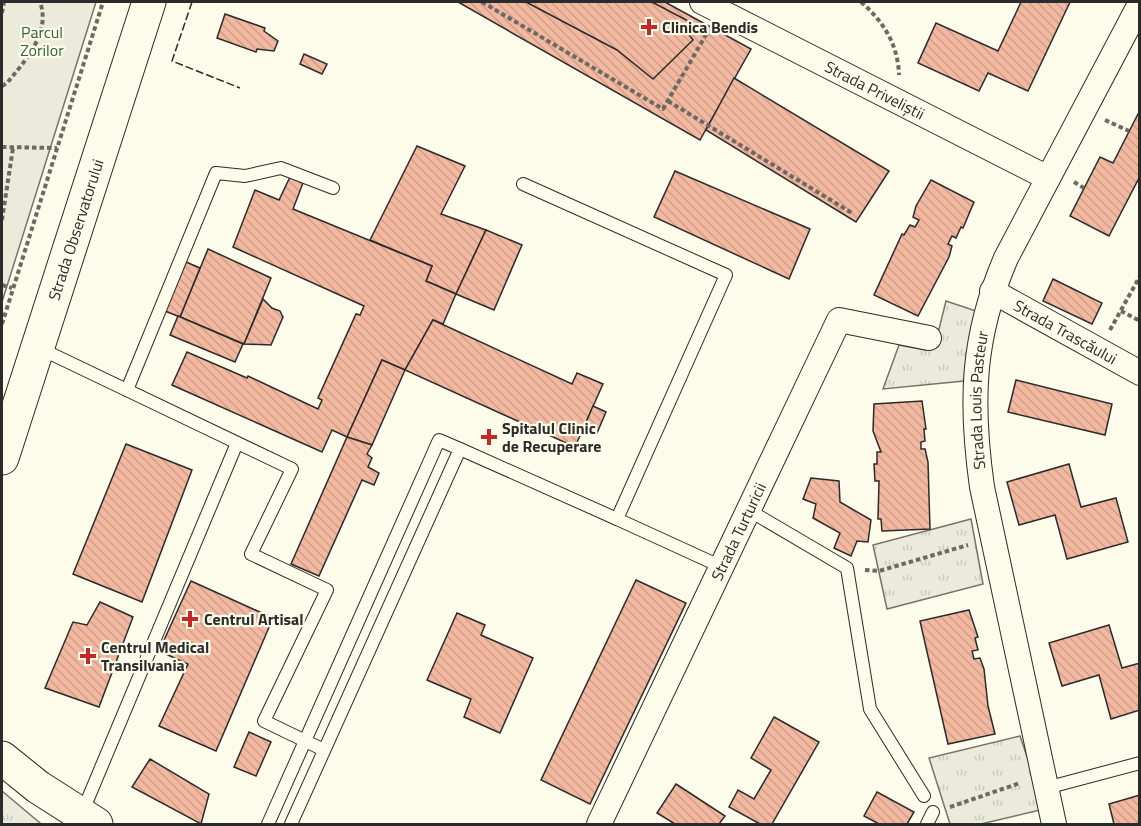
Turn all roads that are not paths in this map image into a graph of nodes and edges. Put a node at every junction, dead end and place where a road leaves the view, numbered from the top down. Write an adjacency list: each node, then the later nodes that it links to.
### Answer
1 (149, 2): 9 (main road, Strada Observatorului)
2 (702, 2): 4 (street, Strada Priveliștii)
3 (1140, 4): 4 (street, Strada Louis Pasteur)
4 (1048, 178): 7 (street, Strada Louis Pasteur)
5 (523, 184): 16 (lane)
6 (333, 188): 11 (lane)
7 (992, 291): 10 (street, Strada Trascăului); 24 (street, Strada Louis Pasteur)
8 (929, 338): 15 (street, Strada Turturicii)
9 (38, 347): 11 (lane); 14 (main road, Strada Observatorului)
10 (1140, 373)
11 (127, 390): 12 (lane)
12 (237, 443): 20 (lane); 27 (lane)
13 (460, 449): 16 (lane); 18 (lane); 19 (lane)
14 (2, 458)
15 (750, 511): 17 (street, Strada Turturicii); 25 (lane)
16 (616, 519): 17 (lane)
17 (722, 567): 30 (street, Strada Turturicii)
18 (355, 631): 19 (lane); 20 (lane)
19 (374, 640): 21 (lane)
20 (306, 741): 21 (lane); 28 (lane)
21 (324, 750): 29 (lane)
22 (3, 758): 27 (main road)
23 (1140, 763): 24 (lane)
24 (1046, 788): 32 (street, Strada Louis Pasteur)
25 (924, 796)
26 (933, 812): 31 (lane)
27 (88, 820)
28 (268, 825)
29 (291, 825)
30 (599, 825)
31 (927, 825)
32 (1054, 825)

